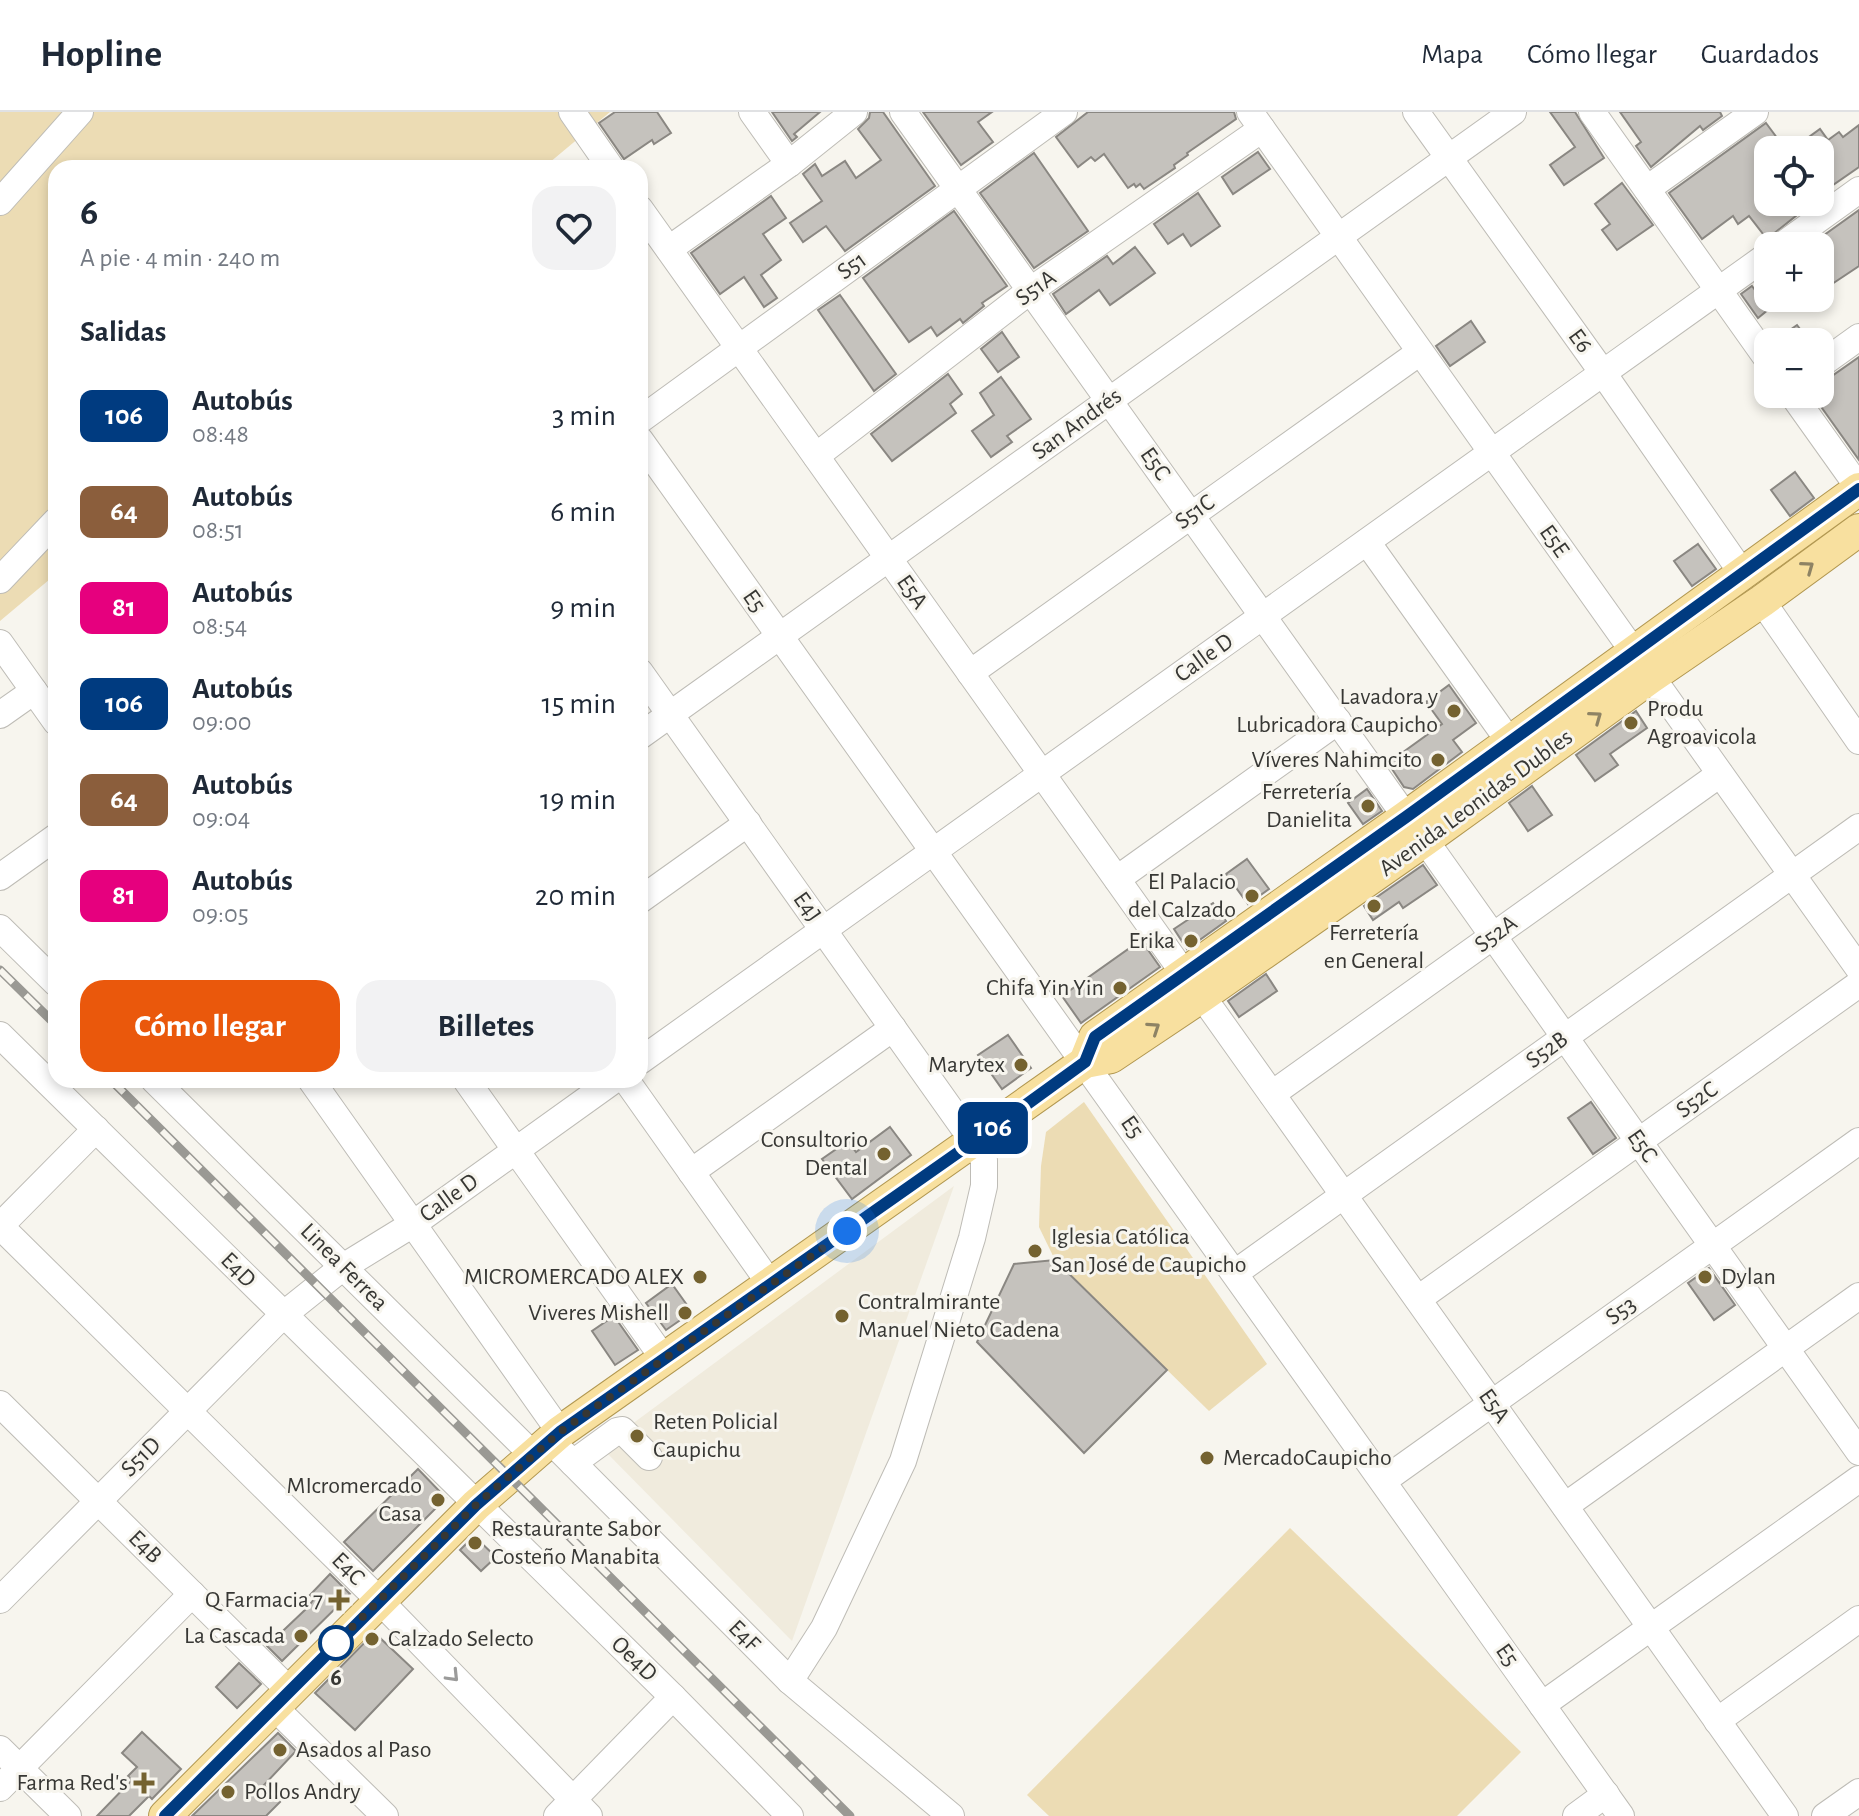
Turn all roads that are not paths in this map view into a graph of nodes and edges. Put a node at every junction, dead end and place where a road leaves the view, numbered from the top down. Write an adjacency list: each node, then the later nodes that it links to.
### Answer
1 (80, 112): 18 (street)
2 (572, 112): 13 (street)
3 (752, 112): 14 (street)
4 (854, 112): 14 (street)
5 (903, 112): 15 (street, E5C)
6 (1064, 112): 15 (street, S51)
7 (1416, 112): 12 (street, E6)
8 (1513, 112): 12 (street, San Andrés)
9 (1592, 112): 16 (street)
10 (1755, 112): 16 (street)
11 (1256, 121): 21 (street, E5E); 24 (street, S51A)
12 (1448, 159): 21 (street, San Andrés); 31 (street, E6)
13 (605, 160)
14 (789, 164): 22 (street)
15 (958, 188): 24 (street, E5C); 28 (street, S51)
16 (1647, 189): 25 (street)
17 (1859, 190): 20 (street)
18 (0, 202)
19 (648, 220): 22 (street, E5A)
20 (1800, 232)
21 (1339, 237): 29 (street, E5E); 32 (street, San Andrés)
22 (669, 249): 28 (street, E5A)
23 (1754, 265): 25 (street, Calle D)
24 (1031, 290): 32 (street, E5C); 37 (street, S51A)
25 (1719, 290): 27 (street); 31 (street, Calle D)
26 (1859, 337): 30 (street)
27 (1754, 340)
28 (740, 349): 34 (street, S51); 37 (street, E5A)
29 (1420, 352): 36 (street, E5E); 39 (street, S51C)
30 (1834, 355)
31 (1603, 373): 36 (street, Calle D); 44 (street, E6)
32 (1110, 401): 39 (street, E5C); 43 (street, San Andrés)
33 (1802, 408): 38 (street)
34 (648, 414)
35 (648, 451): 48 (street, E5)
36 (1492, 452): 42 (street, Calle D); 50 (street, E5E)
37 (816, 456): 43 (street, E5A)
38 (1859, 489): 44 (main road, Avenida Leonidas Dubles)
39 (1191, 515): 47 (street, E5C); 51 (street, S51C)
40 (48, 529): 45 (street)
41 (1859, 530): 46 (main road, Avenida Leonidas Dubles, one-way to 41)
42 (1367, 542): 47 (street, Calle D); 59 (street)
43 (889, 558): 48 (street, San Andrés); 51 (street, E5A)
44 (1742, 573): 50 (main road, Avenida Leonidas Dubles)
45 (0, 580)
46 (1762, 601): 50 (main road, Avenida Leonidas Dubles); 60 (street)
47 (1263, 616): 57 (street, E5C); 61 (street, Calle D)
48 (779, 636): 55 (street, San Andrés); 67 (street, E5)
49 (0, 643): 53 (street)
50 (1642, 664): 59 (main road, Avenida Leonidas Dubles); 62 (street, E5E); 65 (main road, Avenida Leonidas Dubles, one-way to 50)
51 (970, 673): 61 (street, E5A)
52 (648, 683): 55 (street, E4J)
53 (34, 691): 54 (street); 56 (street)
54 (48, 711)
55 (670, 714): 58 (street, San Andrés); 63 (street, E4J)
56 (0, 715)
57 (1338, 721): 65 (street, E5C); 70 (street)
58 (648, 730)
59 (1509, 741): 65 (main road, Avenida Leonidas Dubles)
60 (1859, 741)
61 (1042, 774): 67 (street, Calle D); 70 (street, E5A)
62 (1720, 774): 68 (street, E5E); 74 (street, S52A)
63 (748, 823): 71 (street); 73 (street, E4J)
64 (1859, 827): 68 (street, S52B)
65 (1415, 829): 74 (street, E5C); 78 (main road, Avenida Leonidas Dubles)
66 (48, 843): 69 (street)
67 (933, 852): 73 (street, Calle D); 83 (street, E5)
68 (1792, 875): 75 (street, E5E); 81 (street, S52B)
69 (0, 877)
70 (1117, 879): 78 (street, E5A)
71 (648, 894)
72 (0, 928): 76 (street)
73 (823, 930): 79 (street, E4J); 82 (street, Calle D)
74 (1492, 936): 81 (street, E5C); 91 (street, S52A)
75 (1859, 969)
76 (48, 975)
77 (1859, 984): 95 (street, S52C)
78 (1193, 985): 83 (main road, Avenida Leonidas Dubles); 91 (street, E5A)
79 (893, 1028): 93 (street, E4J); 97 (street)
80 (0, 1035): 84 (street, E4D)
81 (1564, 1037): 95 (street, E5C); 98 (street, S52B)
82 (648, 1055)
83 (1085, 1062): 93 (main road, Avenida Leonidas Dubles); 103 (street, E5)
84 (48, 1082)
85 (54, 1088): 92 (street, E4D)
86 (162, 1088): 102 (street, Linea Ferrea)
87 (317, 1088): 99 (street, E4F)
88 (472, 1088): 96 (street)
89 (603, 1088): 96 (street, Calle D)
90 (632, 1088): 97 (street)
91 (1272, 1094): 98 (street, E5A)
92 (96, 1129): 100 (street); 107 (street, E4D)
93 (973, 1141): 104 (main road, Avenida Leonidas Dubles); 126 (street, E4J)
94 (1859, 1141): 101 (street, S53)
95 (1639, 1142): 101 (street, E5C); 106 (street, S52C)
96 (516, 1150): 99 (street, Calle D); 109 (street)
97 (691, 1172): 104 (street)
98 (1344, 1195): 103 (street, S52B); 106 (street, E5A)
99 (413, 1224): 102 (street, Calle D); 113 (street, E4F)
100 (0, 1226): 111 (street, E4C)
101 (1713, 1246): 108 (street, E5C); 110 (street, S53)
102 (343, 1267): 107 (street, Calle D); 113 (street, Linea Ferrea)
103 (1235, 1273): 117 (street, E5)
104 (771, 1285): 109 (main road, Avenida Leonidas Dubles)
105 (1859, 1296): 108 (street)
106 (1418, 1299): 110 (street, E5A)
107 (283, 1315): 111 (street, S51D); 119 (street, E4D)
108 (1785, 1348): 114 (street, E5C); 120 (street)
109 (664, 1359): 113 (main road, Avenida Leonidas Dubles)
110 (1492, 1403): 117 (street, S53); 120 (street, E5A)
111 (187, 1410): 118 (street, S51D); 123 (street, E4C)
112 (4, 1416): 118 (street, E4B)
113 (554, 1447): 115 (street); 119 (main road, Avenida Leonidas Dubles); 126 (street, E4F)
114 (1859, 1452)
115 (649, 1457)
116 (1859, 1479): 125 (street)
117 (1383, 1481): 129 (street, E5)
118 (98, 1501): 121 (street, E4B); 122 (street, S51D)
119 (476, 1505): 123 (main road, Avenida Leonidas Dubles); 127 (street, Oe4D)
120 (1565, 1506): 125 (street, E5A)
121 (192, 1594): 128 (street, E4B); 132 (street)
122 (0, 1600)
123 (379, 1600): 128 (main road, Avenida Leonidas Dubles); 137 (street, E4C, one-way to 137)
124 (1859, 1619): 130 (street)
125 (1651, 1627): 129 (street); 130 (street, E5A)
126 (790, 1681): 141 (street, E4F)
127 (673, 1697): 137 (street); 140 (street, Oe4D)
128 (281, 1698): 136 (street, E4B); 139 (main road, Avenida Leonidas Dubles)
129 (1542, 1705): 135 (street, E5)
130 (1717, 1721): 144 (street, E5A)
131 (0, 1749): 132 (street)
132 (20, 1769): 133 (street); 138 (street)
133 (0, 1788)
134 (1859, 1792): 145 (street)
135 (1606, 1794): 142 (street); 143 (street, E5)
136 (370, 1811)
137 (573, 1811)
138 (68, 1816)
139 (165, 1816)
140 (790, 1816)
141 (951, 1816)
142 (1576, 1816)
143 (1621, 1816)
144 (1785, 1816)
145 (1825, 1816)

